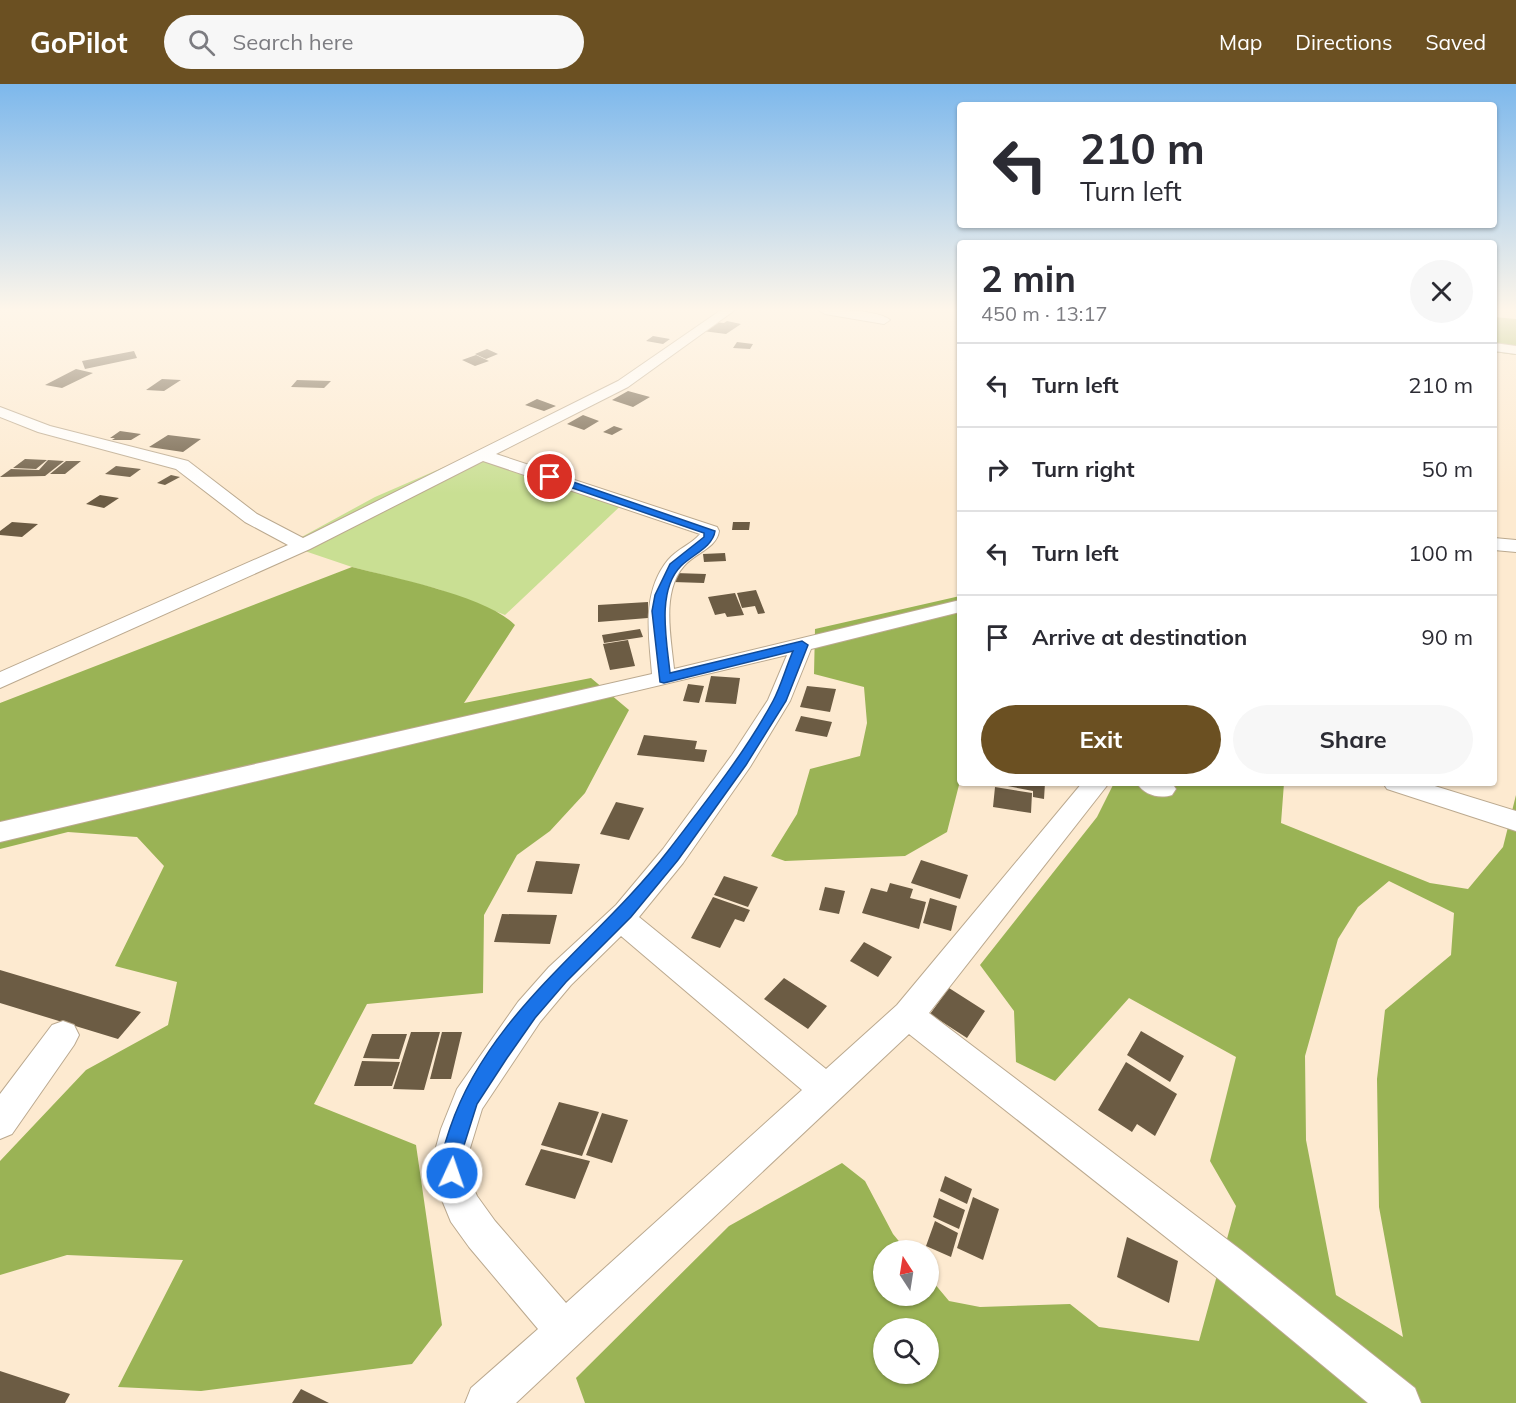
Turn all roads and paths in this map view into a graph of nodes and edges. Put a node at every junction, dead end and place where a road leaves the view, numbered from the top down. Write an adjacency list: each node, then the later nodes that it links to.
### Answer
1 (642, 372): 3 (street)
2 (3, 418): 4 (street)
3 (482, 455): 4 (street); 9 (street)
4 (303, 544): 10 (street)
5 (1497, 544): 6 (street)
6 (1516, 546)
7 (957, 607): 8 (street)
8 (802, 645): 9 (street); 15 (street)
9 (664, 679): 14 (street)
10 (0, 681)
11 (1094, 786): 16 (street)
12 (1405, 786): 13 (street)
13 (1516, 821)
14 (0, 832)
15 (620, 918): 18 (street); 20 (street)
16 (909, 1015): 18 (street); 22 (street)
17 (63, 1035): 19 (street)
18 (827, 1090): 20 (street)
19 (0, 1122)
20 (565, 1331): 21 (street)
21 (486, 1403)
22 (1400, 1403)

